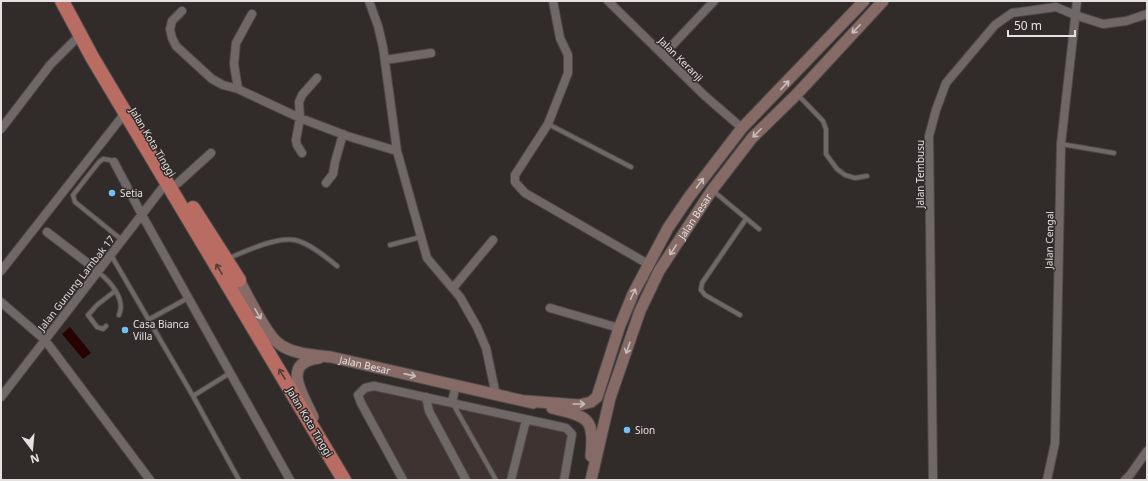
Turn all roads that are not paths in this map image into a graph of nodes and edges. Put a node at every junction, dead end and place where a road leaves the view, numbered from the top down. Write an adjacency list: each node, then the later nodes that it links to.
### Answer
1 (62, 1): 14 (highway)
2 (71, 1): 35 (highway, Jalan Kota Tinggi)
3 (369, 1): 17 (street)
4 (553, 1): 23 (street)
5 (608, 1): 16 (street, Jalan Keranji)
6 (714, 1): 16 (street)
7 (864, 1): 24 (main road, Jalan Besar, one-way to 7)
8 (883, 1): 20 (main road, Jalan Besar, one-way to 20)
9 (1077, 1): 12 (street, Jalan Cengal)
10 (182, 11): 19 (street)
11 (252, 14): 19 (street)
12 (1075, 15): 13 (street, Jalan Tembusu); 27 (street, Jalan Cengal); 86 (street, Jalan Tembusu)
13 (1146, 16)
14 (80, 35): 21 (highway); 25 (street)
15 (431, 53): 17 (street)
16 (663, 55): 24 (street, Jalan Keranji)
17 (385, 60): 28 (street)
18 (317, 78): 22 (street)
19 (238, 89): 22 (street)
20 (797, 94): 34 (lane); 37 (main road, Jalan Besar, one-way to 37)
21 (126, 113): 35 (highway); 50 (street)
22 (300, 118): 26 (street); 30 (street)
23 (548, 124): 33 (lane); 48 (street)
24 (742, 128): 48 (main road, Jalan Besar, one-way to 24)
25 (1, 129)
26 (343, 134): 28 (street); 36 (street)
27 (1061, 144): 31 (lane); 87 (street, Jalan Cengal)
28 (397, 151): 42 (street)
29 (211, 153): 35 (street, Jalan Gunung Lambak 17)
30 (302, 153)
31 (1114, 153)
32 (114, 162): 38 (street); 43 (lane)
33 (631, 167)
34 (867, 176)
35 (172, 183): 38 (street, Jalan Gunung Lambak 17); 47 (highway, Jalan Kota Tinggi); 74 (highway, Jalan Kota Tinggi, one-way to 35)
36 (326, 183)
37 (712, 190): 39 (lane); 85 (main road, Jalan Besar, one-way to 85)
38 (142, 215): 43 (street, Jalan Gunung Lambak 17); 55 (street)
39 (746, 218): 40 (lane); 59 (lane)
40 (758, 229)
41 (47, 232): 51 (street)
42 (420, 237): 45 (lane); 53 (street)
43 (122, 240): 46 (street, Jalan Gunung Lambak 17)
44 (493, 240): 53 (street)
45 (390, 245)
46 (111, 255): 51 (street, Jalan Gunung Lambak 17); 60 (lane)
47 (225, 260): 49 (lane); 52 (highway, Jalan Kota Tinggi)
48 (648, 264): 62 (main road, Jalan Besar, one-way to 48)
49 (337, 266)
50 (1, 271)
51 (98, 271): 54 (lane); 63 (street, Jalan Gunung Lambak 17)
52 (239, 280): 64 (main road, Jalan Besar, one-way to 64)
53 (453, 288): 67 (street)
54 (115, 290): 58 (lane); 61 (lane)
55 (188, 298): 60 (lane); 65 (street)
56 (1, 302): 63 (street)
57 (550, 308): 62 (street)
58 (119, 315)
59 (740, 316)
60 (148, 320): 68 (lane)
61 (106, 326)
62 (619, 328): 71 (main road, Jalan Besar, one-way to 62)
63 (45, 340): 69 (street, Jalan Gunung Lambak 17); 76 (street)
64 (331, 357): 66 (main road, Jalan Besar, one-way to 66); 74 (main road)
65 (230, 373): 68 (lane); 78 (street)
66 (456, 385): 67 (main road, Jalan Besar); 72 (street)
67 (496, 395): 71 (main road, Jalan Besar)
68 (193, 396): 77 (lane)
69 (1, 397)
70 (426, 397): 72 (street); 80 (street); 81 (street)
71 (526, 401): 85 (main road, Jalan Besar)
72 (452, 402): 73 (street); 82 (lane)
73 (526, 420): 83 (street); 84 (street)
74 (327, 448): 79 (highway, Jalan Kota Tinggi)
75 (1147, 451): 88 (street)
76 (150, 480)
77 (239, 480)
78 (290, 480)
79 (344, 480)
80 (402, 480)
81 (465, 480)
82 (496, 480)
83 (511, 480)
84 (564, 480)
85 (590, 480)
86 (933, 480)
87 (1047, 480)
88 (1125, 480)

